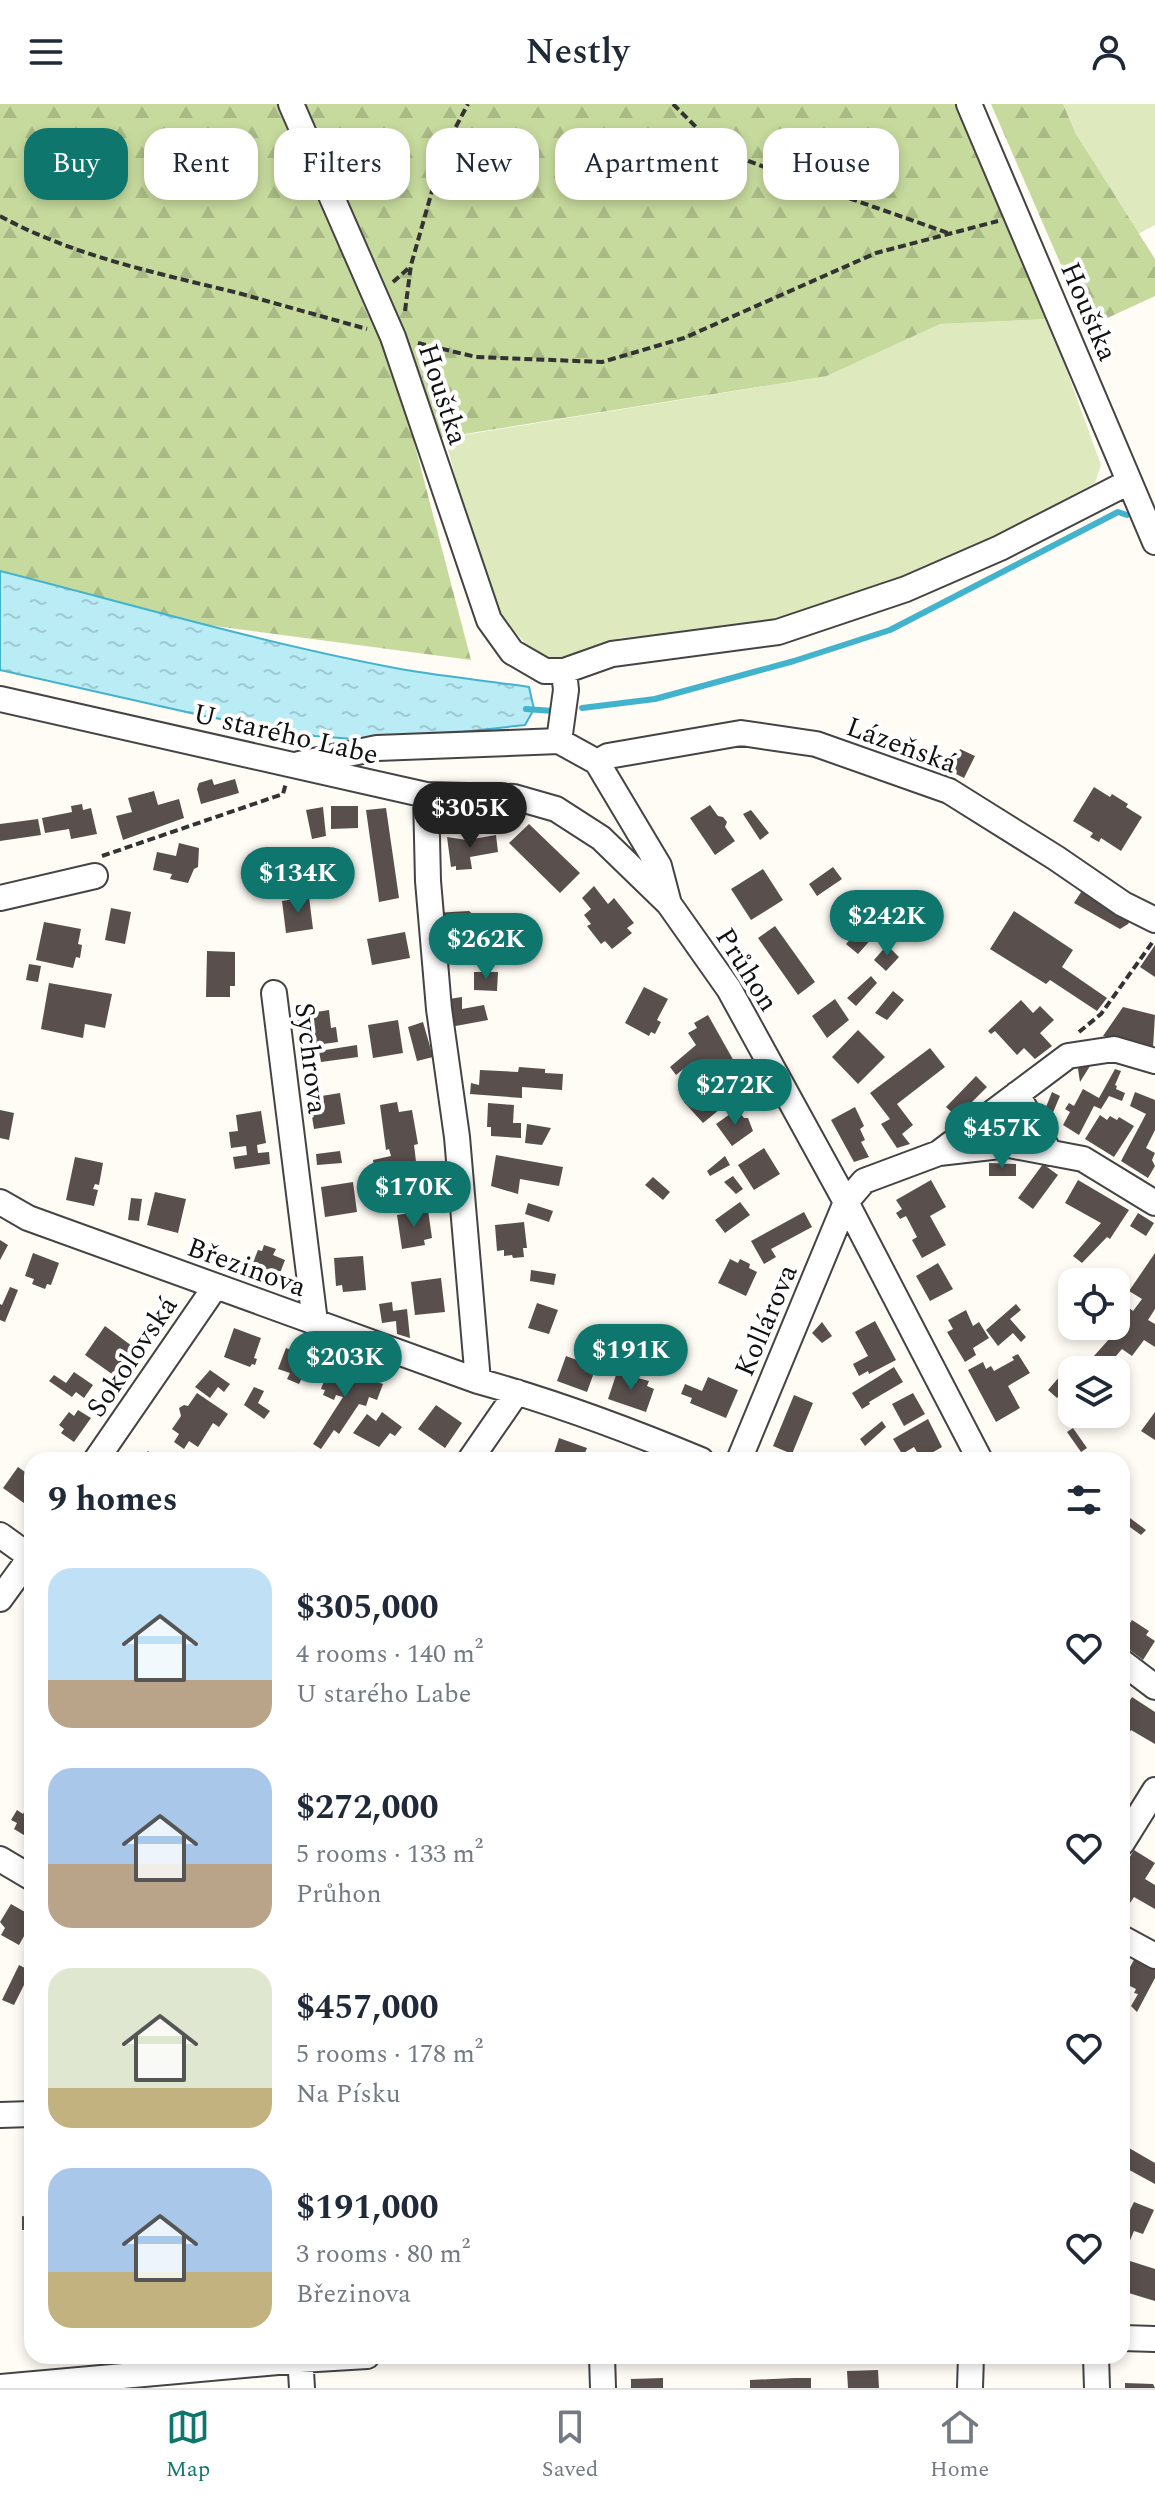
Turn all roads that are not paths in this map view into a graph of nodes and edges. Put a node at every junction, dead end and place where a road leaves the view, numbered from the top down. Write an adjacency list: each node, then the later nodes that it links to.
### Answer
1 (291, 104): 5 (street, Houštka)
2 (969, 104): 3 (street, Houštka)
3 (1140, 492): 4 (street, Houštka); 5 (street)
4 (1155, 542)
5 (564, 671): 7 (street)
6 (0, 699): 9 (street, U starého Labe)
7 (559, 741): 8 (street); 9 (street)
8 (597, 762): 13 (street, Průhon); 14 (street, Lázeňská)
9 (291, 766): 10 (street, U starého Labe)
10 (426, 795): 13 (street, U starého Labe); 25 (street)
11 (94, 868): 12 (street)
12 (0, 898)
13 (669, 904): 21 (street, Průhon)
14 (1155, 920)
15 (274, 993): 24 (street, Sychrova)
16 (1155, 1061): 17 (street)
17 (1017, 1094): 18 (street); 19 (street)
18 (939, 1153): 19 (street); 21 (street)
19 (1050, 1153): 22 (street)
20 (0, 1202): 23 (street, Březinova)
21 (846, 1202): 30 (street, Kollárova); 31 (street, Průhon)
22 (1155, 1203)
23 (215, 1287): 24 (street, Březinova); 27 (street, Sokolovská)
24 (315, 1322): 25 (street, Březinova)
25 (478, 1381): 26 (street, Březinova)
26 (517, 1392): 28 (street); 29 (street, Březinova)
27 (102, 1452)
28 (476, 1452)
29 (681, 1452)
30 (742, 1452)
31 (976, 1452)
32 (0, 1535): 33 (street)
33 (24, 1552)
34 (24, 1566): 35 (street)
35 (0, 1599)
36 (1130, 1668): 37 (street)
37 (1155, 1687)
38 (1155, 1790): 39 (street)
39 (1130, 1830)
40 (0, 1859): 41 (street)
41 (24, 1873)
42 (1130, 1942): 43 (street)
43 (1155, 1956)
44 (24, 2114): 45 (street)
45 (0, 2115)
46 (1130, 2338): 47 (street)
47 (1155, 2339)
48 (238, 2364): 53 (street)
49 (300, 2364): 54 (street)
50 (602, 2364): 55 (street)
51 (971, 2364): 56 (street)
52 (1096, 2364): 57 (street)
53 (0, 2387)
54 (302, 2388)
55 (603, 2388)
56 (970, 2388)
57 (1097, 2388)

